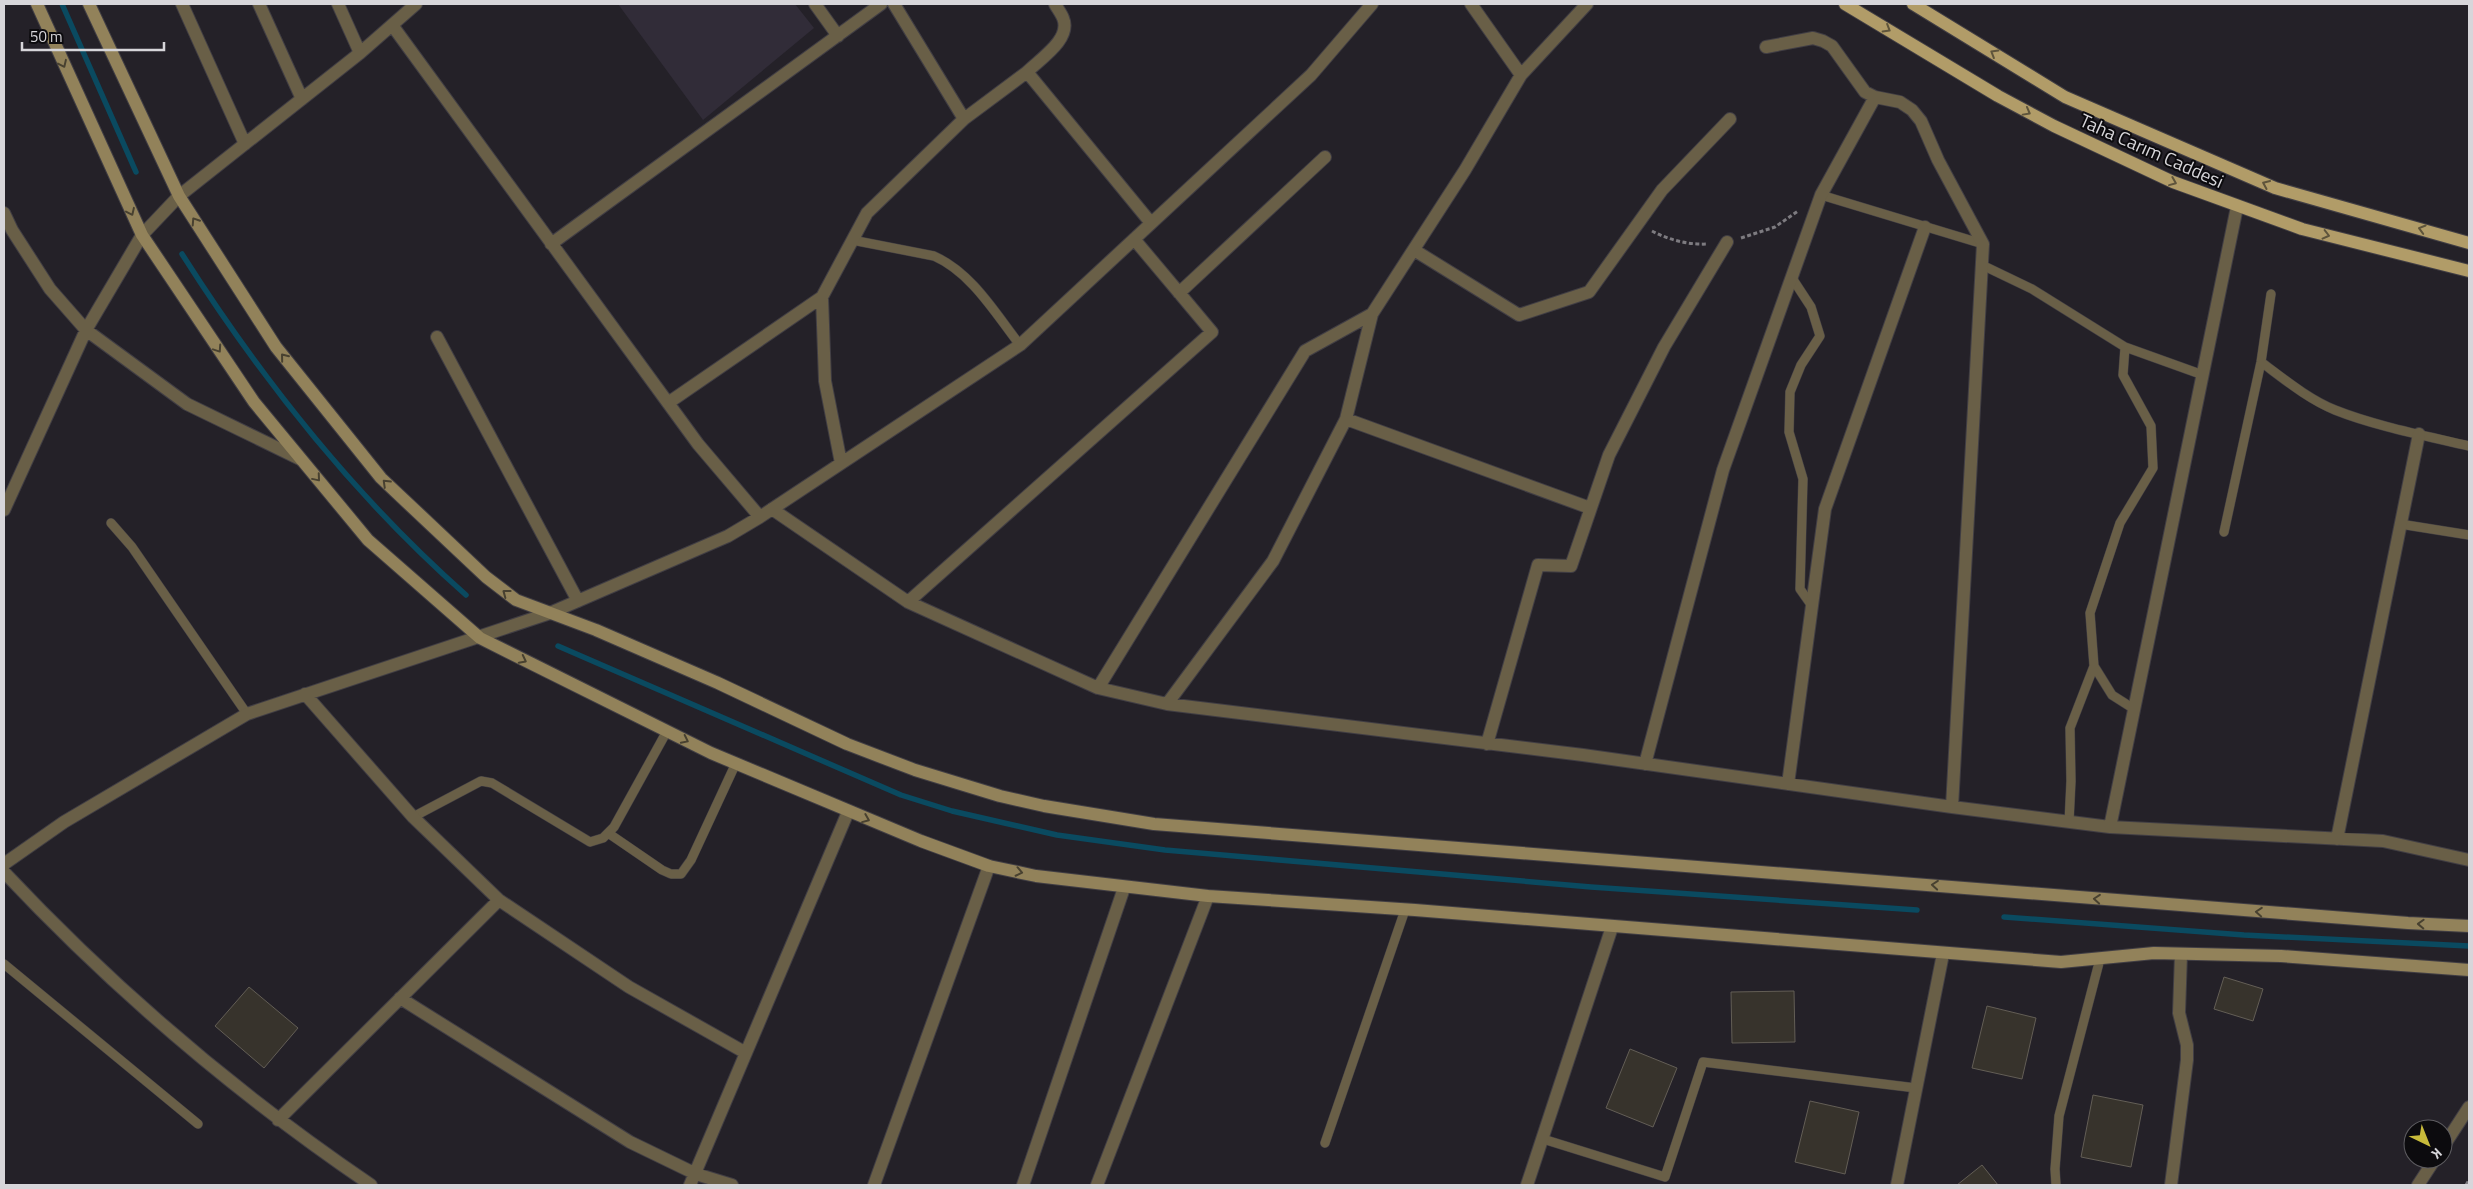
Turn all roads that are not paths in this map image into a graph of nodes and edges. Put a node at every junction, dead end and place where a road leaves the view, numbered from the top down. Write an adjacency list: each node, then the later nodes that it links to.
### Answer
1 (37, 4): 35 (main road, one-way to 35)
2 (89, 4): 29 (main road)
3 (182, 4): 26 (street)
4 (259, 4): 23 (street)
5 (338, 4): 19 (street)
6 (416, 4): 16 (street)
7 (815, 4): 17 (street)
8 (881, 4): 17 (street)
9 (894, 4): 24 (street)
10 (1055, 4): 20 (street)
11 (1471, 4): 21 (street)
12 (1587, 4): 21 (street)
13 (1845, 4): 30 (main road, Taha Carım Caddesi, one-way to 30)
14 (1913, 4): 39 (main road, Taha Carım Caddesi, one-way to 14)
15 (1370, 5): 32 (street)
16 (392, 25): 19 (street); 40 (street)
17 (838, 36): 40 (street)
18 (1766, 47): 22 (street)
19 (360, 53): 23 (street)
20 (1027, 72): 24 (street); 32 (street)
21 (1521, 75): 42 (street)
22 (1875, 97): 28 (street); 41 (street)
23 (302, 99): 26 (street)
24 (964, 119): 37 (street)
25 (1730, 119): 42 (street)
26 (245, 144): 29 (street)
27 (1325, 157): 46 (street)
28 (1822, 195): 33 (lane); 45 (street)
29 (179, 196): 35 (street); 73 (main road, one-way to 29)
30 (2237, 207): 44 (main road, Taha Carım Caddesi, one-way to 44); 55 (street)
31 (4, 213): 34 (street)
32 (1151, 223): 36 (street)
33 (1925, 227): 41 (lane); 72 (street)
34 (8, 235): 50 (street)
35 (142, 235): 50 (street); 60 (main road, one-way to 60)
36 (1134, 239): 46 (street); 52 (street)
37 (852, 240): 48 (street); 52 (lane)
38 (1727, 242): 63 (street)
39 (2469, 243)
40 (552, 244): 56 (street)
41 (1983, 244): 43 (street)
42 (1414, 250): 49 (street)
43 (1982, 265): 53 (lane); 86 (street)
44 (2469, 271)
45 (1792, 278): 72 (lane); 84 (street)
46 (1179, 293): 71 (street)
47 (2271, 294): 54 (lane)
48 (822, 297): 56 (street); 61 (street)
49 (1372, 314): 57 (street); 76 (street)
50 (86, 330): 60 (street); 64 (street)
51 (437, 337): 70 (street)
52 (1020, 345): 61 (street)
53 (2125, 347): 55 (lane); 75 (lane)
54 (2261, 362): 58 (lane); 68 (lane)
55 (2203, 375): 79 (street)
56 (668, 404): 65 (street)
57 (1346, 419): 63 (street); 78 (street)
58 (2418, 434): 59 (lane); 67 (street)
59 (2469, 446)
60 (300, 458): 74 (main road, one-way to 74)
61 (841, 463): 62 (street)
62 (772, 508): 65 (street); 71 (street)
63 (1590, 508): 82 (street)
64 (4, 510)
65 (760, 517): 70 (street)
66 (111, 523): 80 (lane)
67 (2400, 524): 69 (lane); 92 (street)
68 (2224, 532)
69 (2469, 535)
70 (578, 601): 73 (street)
71 (908, 602): 76 (street)
72 (1812, 606): 85 (street)
73 (550, 613): 74 (street); 101 (main road, one-way to 73)
74 (480, 638): 77 (street); 81 (main road, one-way to 81)
75 (2094, 666): 79 (lane); 89 (lane)
76 (1098, 688): 78 (street)
77 (305, 694): 80 (street); 88 (street)
78 (1167, 704): 82 (street)
79 (2134, 709): 90 (street)
80 (247, 714): 94 (street)
81 (667, 731): 83 (main road, one-way to 83); 91 (lane)
82 (1487, 744): 84 (street)
83 (736, 763): 87 (main road); 91 (lane)
84 (1645, 764): 85 (street)
85 (1788, 784): 86 (street)
86 (1952, 808): 89 (street)
87 (848, 812): 95 (main road, one-way to 95); 109 (street)
88 (413, 817): 91 (lane); 99 (street)
89 (2069, 822): 90 (street)
90 (2110, 827): 92 (street)
91 (608, 833)
92 (2337, 839): 93 (street)
93 (2469, 860)
94 (4, 864)
95 (989, 866): 97 (main road, one-way to 97); 121 (street)
96 (4, 872): 112 (street)
97 (1124, 888): 98 (main road); 122 (street)
98 (1208, 896): 100 (main road); 123 (street)
99 (499, 900): 108 (street); 109 (street)
100 (1405, 910): 102 (main road); 116 (lane)
101 (2469, 926)
102 (1612, 927): 103 (main road); 115 (street)
103 (1943, 954): 105 (main road); 110 (street)
104 (2181, 954): 105 (main road); 107 (main road); 127 (street)
105 (2100, 959): 126 (lane)
106 (4, 964): 113 (lane)
107 (2469, 970)
108 (400, 998): 112 (street); 118 (street)
109 (746, 1053): 118 (street)
110 (1916, 1088): 115 (lane); 125 (street)
111 (2469, 1106): 114 (street)
112 (278, 1120): 119 (street)
113 (198, 1124)
114 (2453, 1131)
115 (1543, 1138): 124 (street)
116 (1325, 1142)
117 (2428, 1169): 128 (street)
118 (693, 1180): 120 (street)
119 (369, 1185)
120 (732, 1185)
121 (874, 1185)
122 (1023, 1185)
123 (1097, 1185)
124 (1527, 1185)
125 (1897, 1185)
126 (2056, 1185)
127 (2171, 1185)
128 (2418, 1185)

